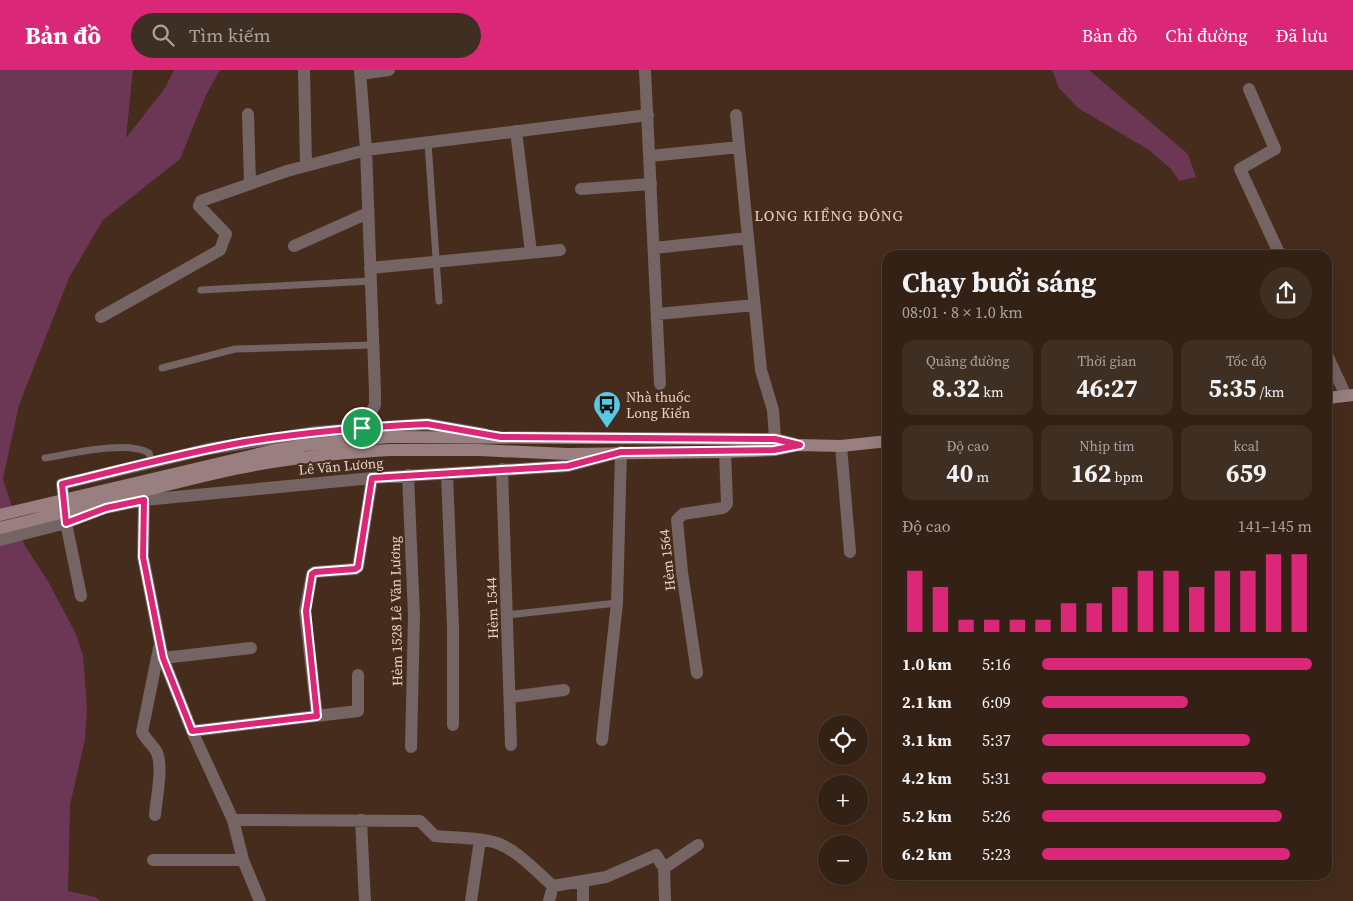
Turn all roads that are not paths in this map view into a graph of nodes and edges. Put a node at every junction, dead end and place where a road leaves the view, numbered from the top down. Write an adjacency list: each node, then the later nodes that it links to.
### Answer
1 (304, 70): 14 (street)
2 (389, 70): 4 (street)
3 (645, 70): 7 (street)
4 (360, 72): 12 (street)
5 (1250, 89): 23 (street)
6 (248, 114): 15 (street)
7 (648, 115): 9 (street); 13 (street)
8 (736, 115): 11 (street)
9 (516, 131): 10 (street); 24 (street)
10 (428, 143): 12 (street); 25 (lane)
11 (739, 147): 13 (street); 19 (street)
12 (366, 150): 14 (street); 18 (street)
13 (650, 156): 16 (street)
14 (306, 166): 15 (street)
15 (250, 184): 32 (street)
16 (651, 184): 17 (street); 21 (street)
17 (581, 189)
18 (368, 213): 20 (street); 26 (street)
19 (748, 238): 21 (street); 30 (street)
20 (294, 246)
21 (654, 248): 31 (street)
22 (560, 250): 24 (street)
23 (1278, 250)
24 (531, 252): 25 (street)
25 (436, 261): 26 (street); 29 (lane)
26 (370, 268): 27 (street)
27 (371, 281): 28 (lane); 33 (street)
28 (202, 290)
29 (439, 300)
30 (755, 305): 31 (street); 41 (street)
31 (657, 314): 36 (street)
32 (101, 317)
33 (374, 345): 35 (lane); 39 (street)
34 (1332, 364): 37 (street)
35 (162, 368)
36 (660, 384)
37 (1349, 396): 38 (main road)
38 (1332, 398)
39 (362, 428): 40 (street, Lê Văn Lương); 48 (street, Lê Văn Lương)
40 (501, 437): 41 (main road, Lê Văn Lương); 54 (main road, Lê Văn Lương, bridge)
41 (775, 439): 43 (main road, Lê Văn Lương)
42 (882, 443): 44 (main road, Lê Văn Lương)
43 (800, 445): 44 (main road, Lê Văn Lương); 46 (main road, Lê Văn Lương)
44 (841, 446): 58 (street)
45 (621, 452): 46 (main road, Lê Văn Lương); 49 (street, Lê Văn Lương); 56 (main road, Lê Văn Lương, bridge); 60 (street)
46 (724, 452): 65 (street, Hẻm 1564)
47 (45, 458): 48 (lane)
48 (152, 462): 55 (street, Lê Văn Lương)
49 (502, 469): 50 (street, Lê Văn Lương); 61 (street, Hẻm 1544)
50 (447, 474): 51 (street, Lê Văn Lương); 70 (street)
51 (408, 475): 52 (street, Lê Văn Lương); 74 (street, Hẻm 1528 Lê Văn Lương)
52 (372, 478): 53 (street, Lê Văn Lương); 69 (street)
53 (144, 500): 55 (street, Lê Văn Lương); 62 (street)
54 (0, 515)
55 (66, 523): 57 (street, Lê Văn Lương); 59 (street)
56 (0, 528)
57 (0, 540)
58 (850, 552)
59 (81, 596)
60 (617, 603): 61 (lane); 72 (street)
61 (507, 614): 68 (street, Hẻm 1544)
62 (160, 643): 64 (street); 75 (street)
63 (251, 648): 64 (street)
64 (163, 658): 71 (street)
65 (697, 672)
66 (358, 675): 69 (street)
67 (564, 690): 68 (street)
68 (510, 697): 73 (street, Hẻm 1544)
69 (317, 716): 71 (street)
70 (452, 725)
71 (192, 731): 76 (street)
72 (602, 740)
73 (511, 745)
74 (411, 747)
75 (155, 815)
76 (233, 820): 77 (street); 81 (street)
77 (361, 820): 78 (street); 86 (street)
78 (480, 840): 84 (street); 87 (street)
79 (698, 844): 82 (street)
80 (154, 860): 81 (street)
81 (243, 860): 85 (street)
82 (664, 868): 83 (street); 90 (street)
83 (584, 881): 84 (street); 89 (street)
84 (553, 886): 88 (street)
85 (260, 901)
86 (365, 901)
87 (471, 901)
88 (550, 901)
89 (583, 901)
90 (665, 901)

